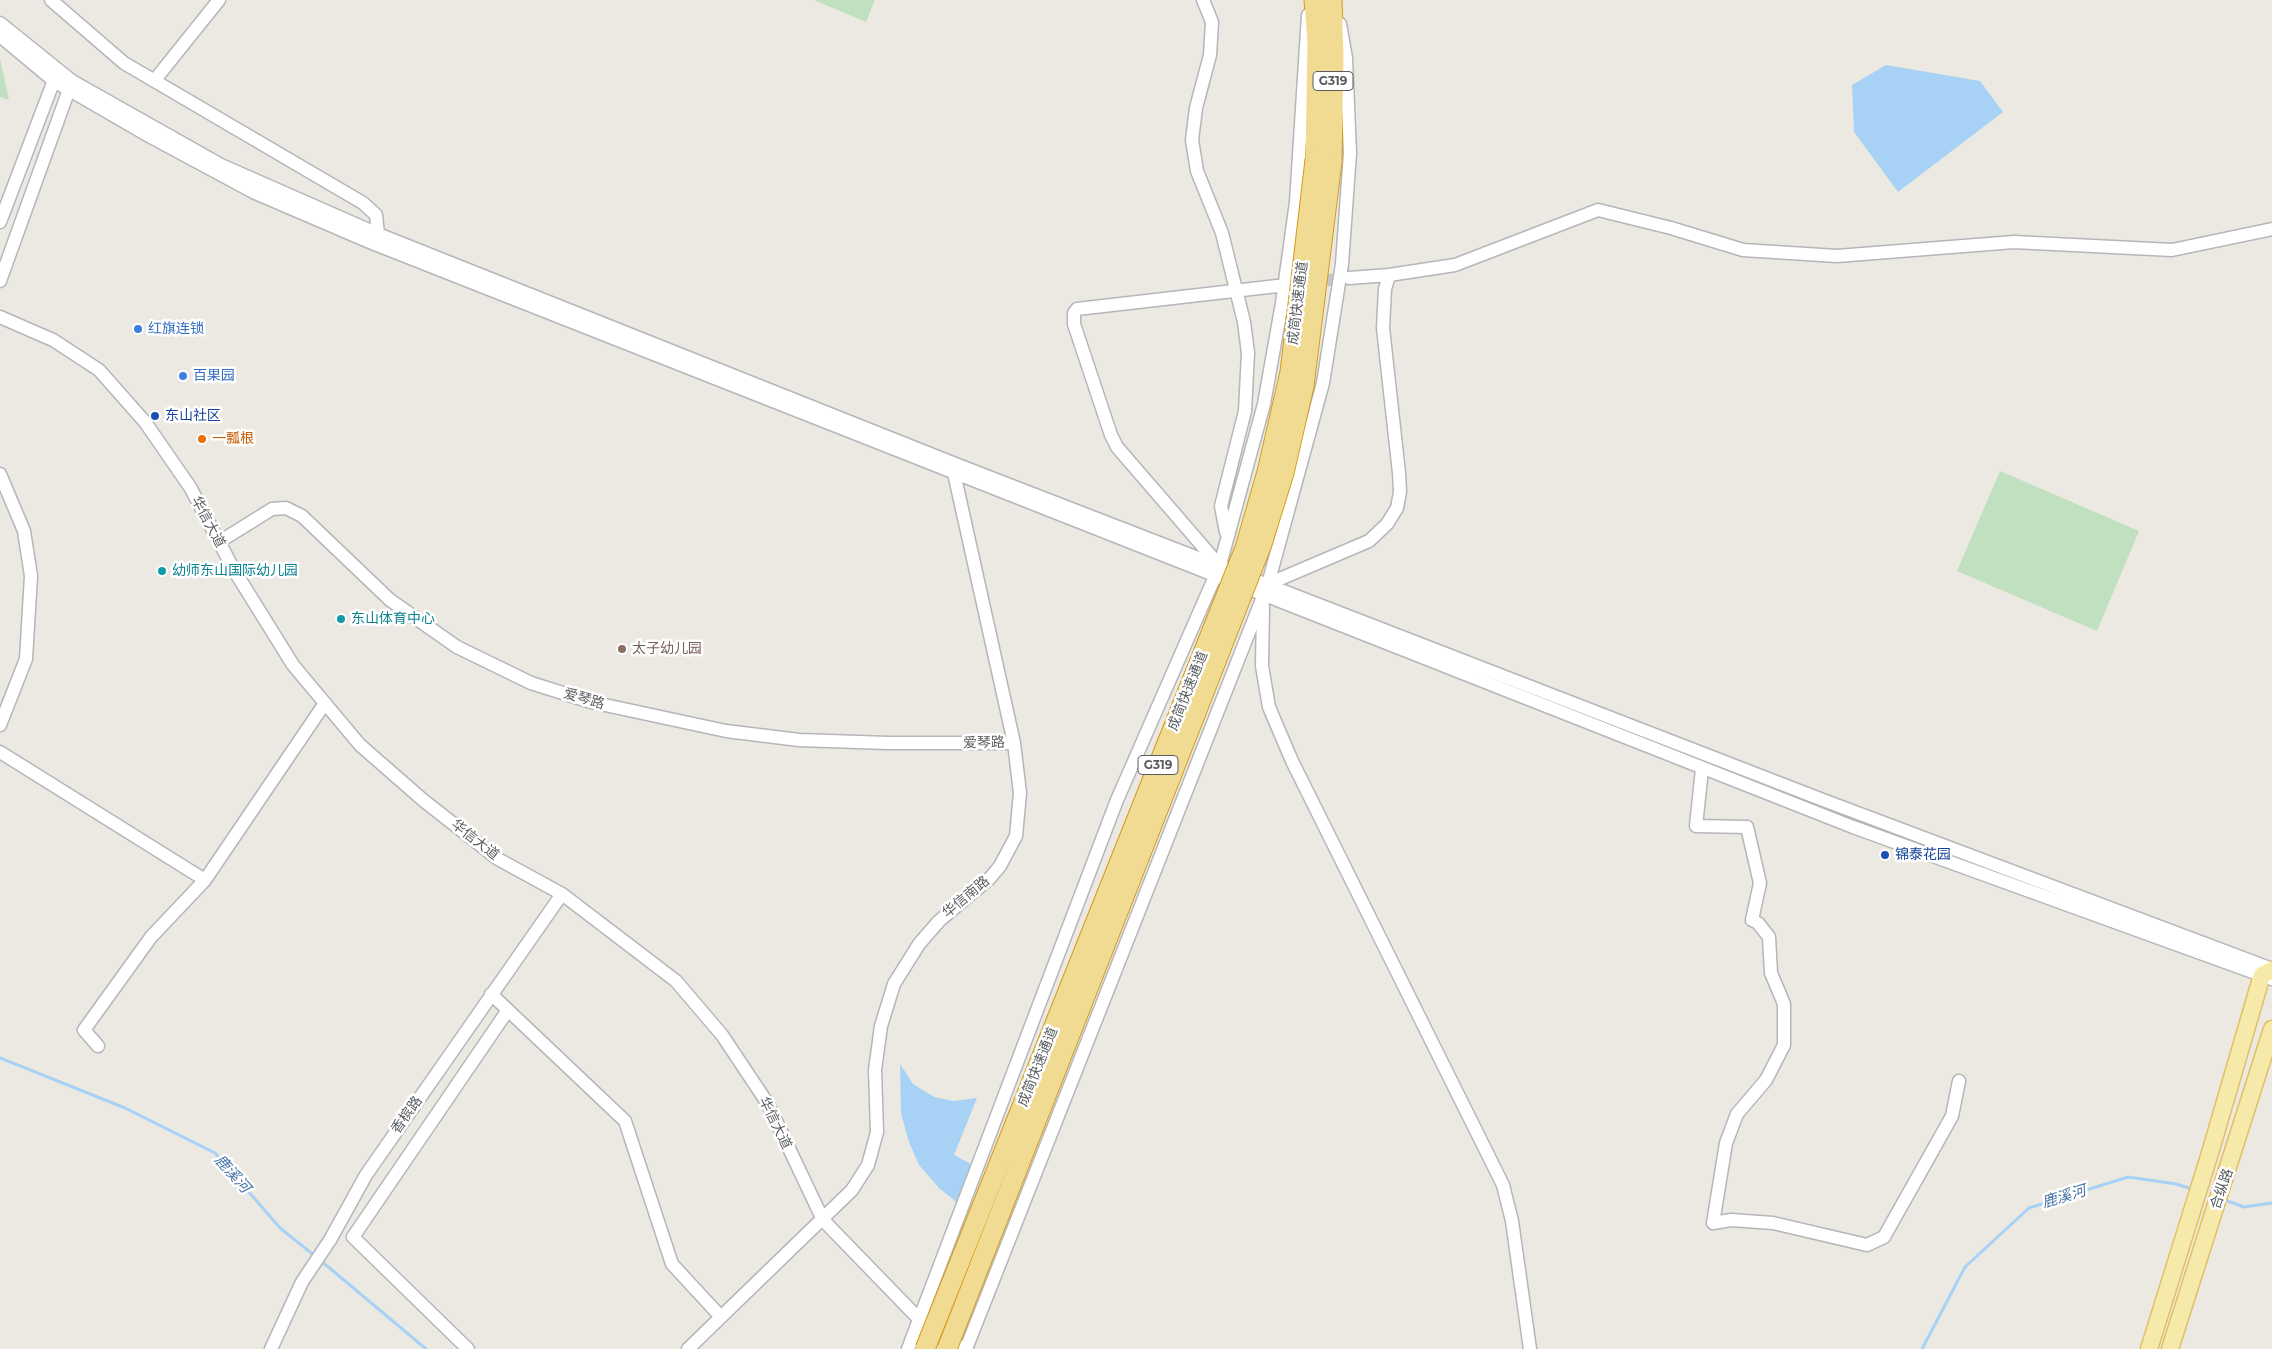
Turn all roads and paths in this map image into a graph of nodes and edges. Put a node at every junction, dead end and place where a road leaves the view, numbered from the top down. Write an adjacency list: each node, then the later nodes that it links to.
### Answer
1 (51, 0): 11 (street)
2 (219, 0): 11 (street)
3 (1203, 0): 21 (street)
4 (1308, 0): 25 (street)
5 (1314, 0): 13 (highway, 成简快速通道 / G319)
6 (1332, 0): 13 (highway, 成简快速通道 / G319)
7 (1336, 0): 28 (street)
8 (0, 23): 10 (street)
9 (0, 36): 10 (street)
10 (56, 76): 12 (street); 14 (street)
11 (154, 81): 16 (street)
12 (71, 86): 16 (street); 19 (street); 23 (street)
13 (1323, 162): 49 (highway, 成简快速通道 / G319, bridge); 50 (highway, 成简快速通道 / G319, bridge)
14 (0, 222)
15 (2272, 229): 17 (street)
16 (378, 234): 23 (street)
17 (1389, 275): 18 (street); 28 (street)
18 (1349, 278)
19 (0, 281)
20 (1277, 286): 21 (street)
21 (1237, 292): 25 (street); 27 (street)
22 (0, 317): 26 (street, 华信大道)
23 (956, 469): 27 (street); 31 (street, 华信南路)
24 (0, 474): 30 (street)
25 (1227, 537): 27 (street)
26 (219, 542): 29 (street, 华信大道); 31 (street, 爱琴路)
27 (1218, 571): 28 (street); 44 (street)
28 (1266, 590): 33 (street); 36 (street); 51 (street); 52 (street)
29 (325, 703): 34 (street); 35 (street, 华信大道)
30 (0, 725)
31 (1014, 743): 42 (street, 华信南路)
32 (0, 752): 34 (street)
33 (1702, 768): 36 (street); 41 (street)
34 (205, 880): 40 (street)
35 (562, 894): 37 (street, 香槟路); 42 (street, 华信大道)
36 (2270, 973): 53 (main road)
37 (491, 994): 38 (street); 45 (street, 香槟路)
38 (508, 1010): 43 (street); 46 (street)
39 (2272, 1029): 54 (main road, 合纵路)
40 (98, 1046)
41 (1959, 1081)
42 (823, 1220): 43 (street, 华信南路); 44 (street, 华信大道)
43 (721, 1317): 47 (street, 华信南路)
44 (919, 1319): 48 (street); 51 (street, 华信大道)
45 (272, 1349)
46 (468, 1349)
47 (688, 1349)
48 (908, 1349)
49 (925, 1349)
50 (947, 1349)
51 (965, 1349)
52 (1530, 1349)
53 (2149, 1349)
54 (2170, 1349)

